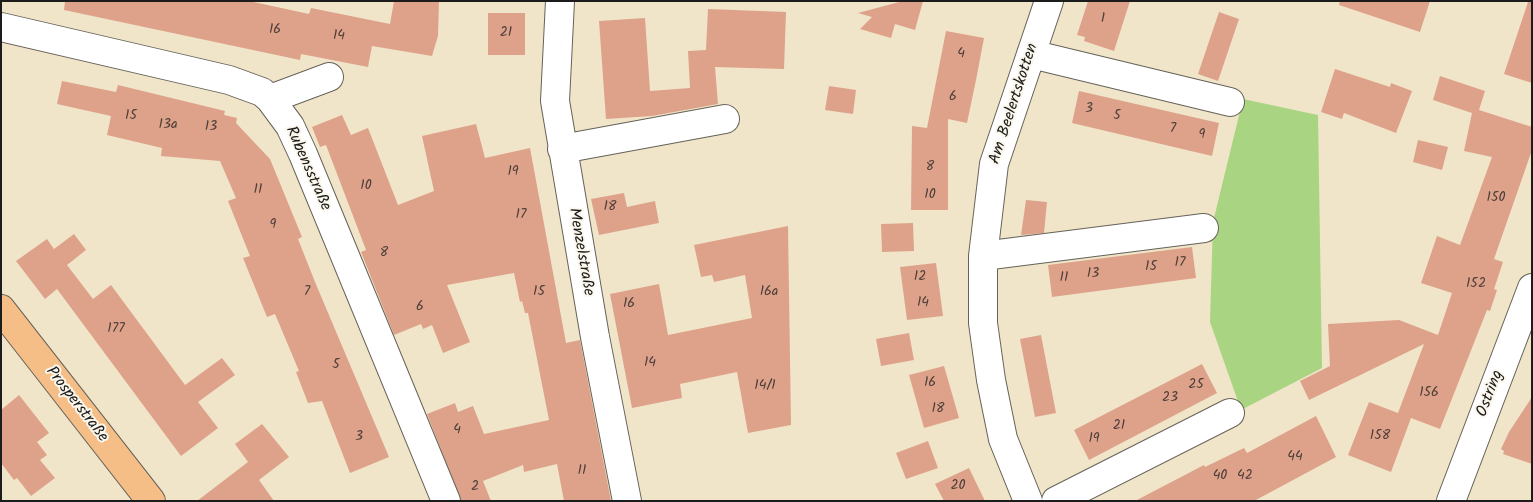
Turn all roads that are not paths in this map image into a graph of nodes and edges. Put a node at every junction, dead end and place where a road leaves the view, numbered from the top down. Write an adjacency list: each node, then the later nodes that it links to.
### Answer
1 (560, 1): 9 (street, Menzelstraße)
2 (1049, 1): 4 (street, Am Beelertskotten)
3 (1, 27): 6 (street, Rubensstraße)
4 (1031, 54): 7 (street); 11 (street, Am Beelertskotten)
5 (329, 77): 6 (street)
6 (270, 99): 16 (street, Rubensstraße)
7 (1230, 102)
8 (725, 118): 9 (street)
9 (562, 149): 17 (street, Menzelstraße)
10 (1204, 228): 11 (street)
11 (983, 256): 18 (street, Am Beelertskotten)
12 (1532, 288): 20 (street, Ostring)
13 (1, 309): 15 (main road, Prosperstraße)
14 (1230, 413): 19 (street)
15 (151, 501)
16 (446, 501)
17 (627, 501)
18 (1028, 501)
19 (1056, 501)
20 (1451, 501)

